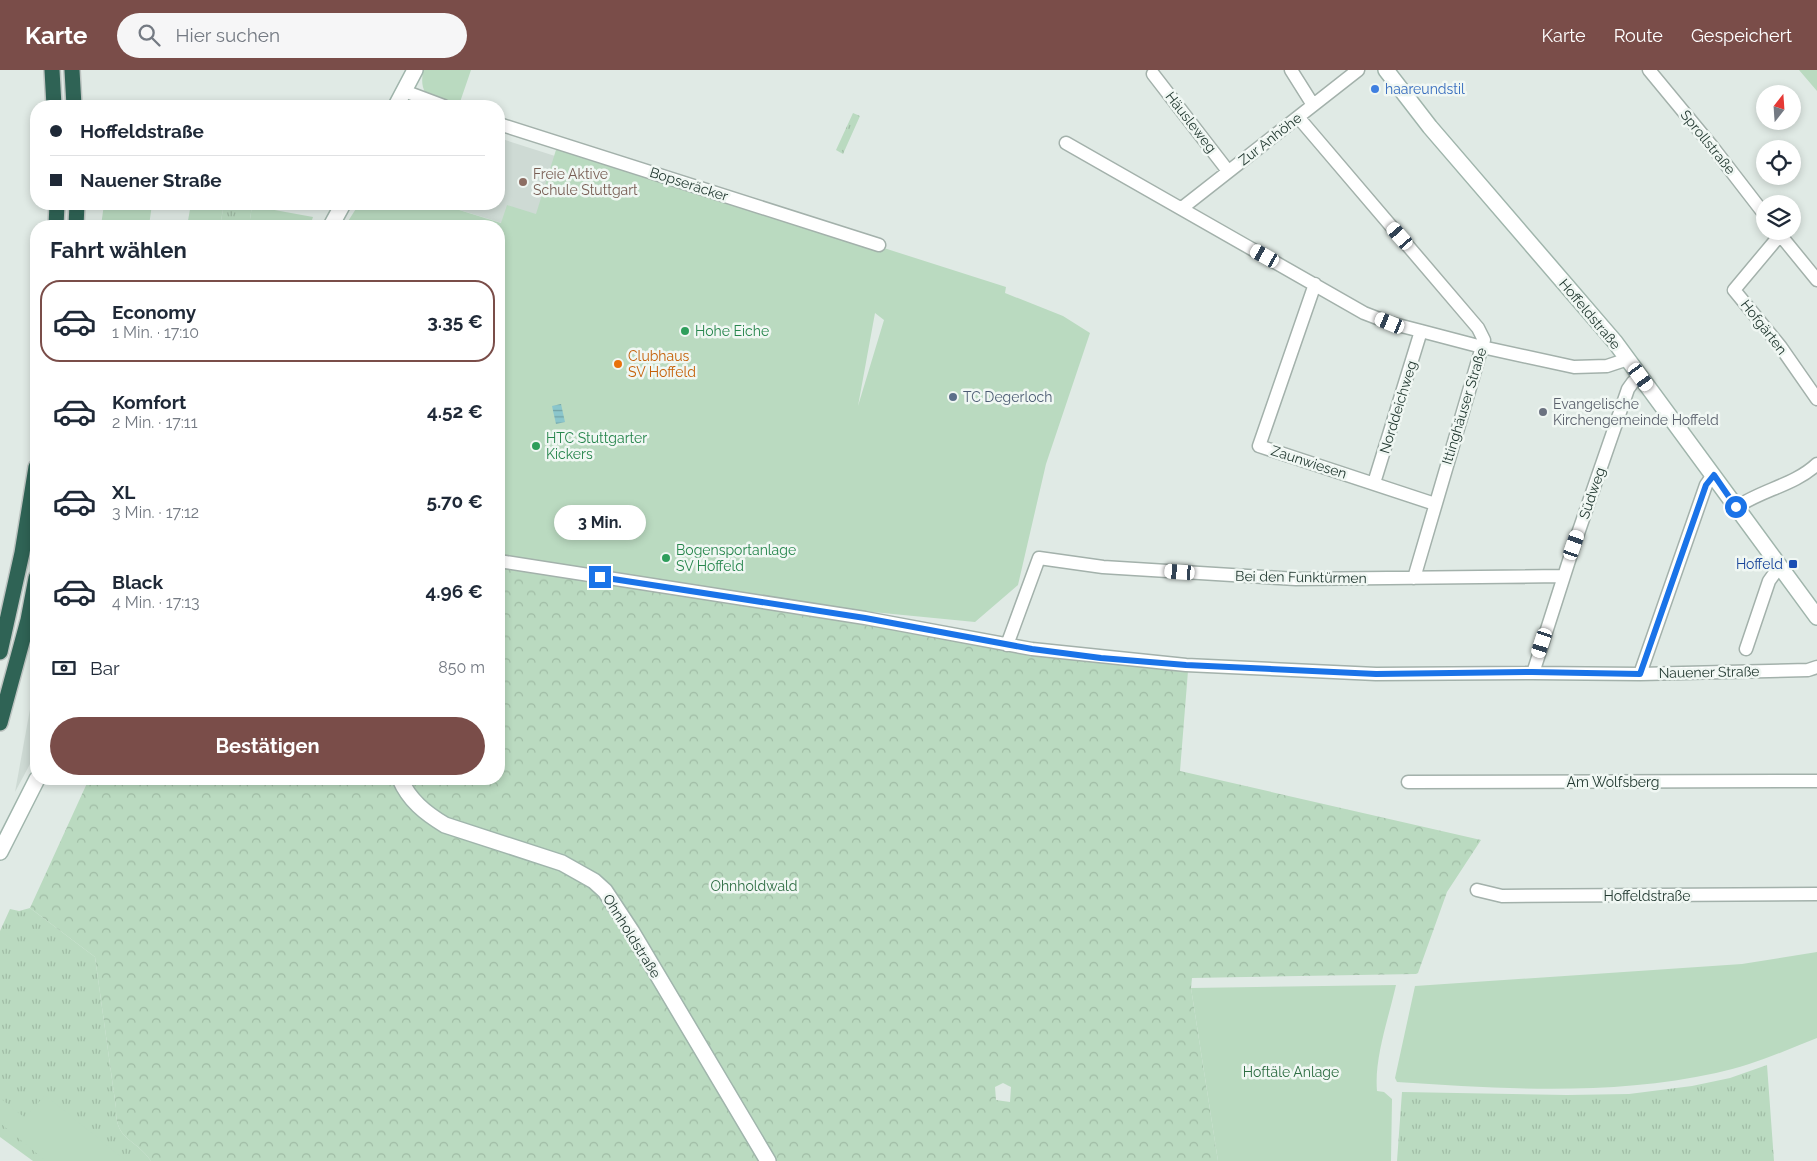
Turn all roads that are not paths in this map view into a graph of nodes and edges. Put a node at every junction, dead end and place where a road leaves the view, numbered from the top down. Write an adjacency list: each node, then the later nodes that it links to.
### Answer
1 (52, 70): 10 (highway)
2 (72, 70): 11 (highway)
3 (415, 70): 9 (main road)
4 (1291, 70): 14 (street)
5 (1358, 70): 14 (street, Zur Anhöhe)
6 (1386, 70): 28 (main road, Hoffeldstraße)
7 (1649, 70): 19 (street, Sprollstraße)
8 (1153, 74): 18 (street, Häusleweg)
9 (404, 92): 12 (main road); 13 (street)
10 (54, 100)
11 (74, 100)
12 (399, 100)
13 (427, 100)
14 (1313, 105): 15 (street, Zur Anhöhe)
15 (1298, 117): 18 (street, Zur Anhöhe); 27 (street, Ittinghäuser Straße)
16 (505, 126): 23 (street, Bopseräcker)
17 (1066, 143): 20 (street)
18 (1228, 171): 20 (street, Zur Anhöhe)
19 (1756, 203)
20 (1182, 208): 25 (street)
21 (1773, 240): 30 (street, Hofgärten)
22 (1785, 240): 24 (street)
23 (879, 245)
24 (1817, 280)
25 (1315, 284): 26 (street); 33 (street, Zaunwiesen)
26 (1421, 331): 27 (street); 33 (street, Norddeichweg)
27 (1482, 347): 28 (street); 35 (street, Ittinghäuser Straße)
28 (1628, 359): 29 (main road, Hoffeldstraße)
29 (1641, 377): 32 (main road, Hoffeldstraße); 39 (street, Südweg)
30 (1817, 399)
31 (1817, 464): 36 (street)
32 (1714, 475): 36 (main road, Hoffeldstraße); 48 (street)
33 (1374, 483): 35 (street, Zaunwiesen)
34 (30, 504): 45 (highway)
35 (1435, 504): 40 (street, Ittinghäuser Straße)
36 (1736, 507): 38 (main road, Hoffeldstraße)
37 (505, 562): 43 (street, Nauener Straße)
38 (1781, 568): 42 (main road, Hoffeldstraße); 44 (street)
39 (1564, 576): 40 (street, Bei den Funktürmen); 47 (street, Südweg)
40 (1414, 578): 43 (street, Bei den Funktürmen)
41 (30, 606): 49 (highway)
42 (1817, 617)
43 (1002, 644): 47 (street, Nauener Straße)
44 (1746, 649)
45 (0, 652)
46 (1817, 667): 48 (street, Nauener Straße)
47 (1532, 672): 48 (street, Nauener Straße)
48 (1640, 674)
49 (0, 723)
50 (1817, 781): 51 (street, Am Wolfsberg)
51 (1408, 782)
52 (34, 785): 54 (main road)
53 (403, 785): 57 (main road, Ohnholdstraße)
54 (0, 852)
55 (1477, 890): 56 (street, Hoffeldstraße)
56 (1817, 894)
57 (768, 1161)

